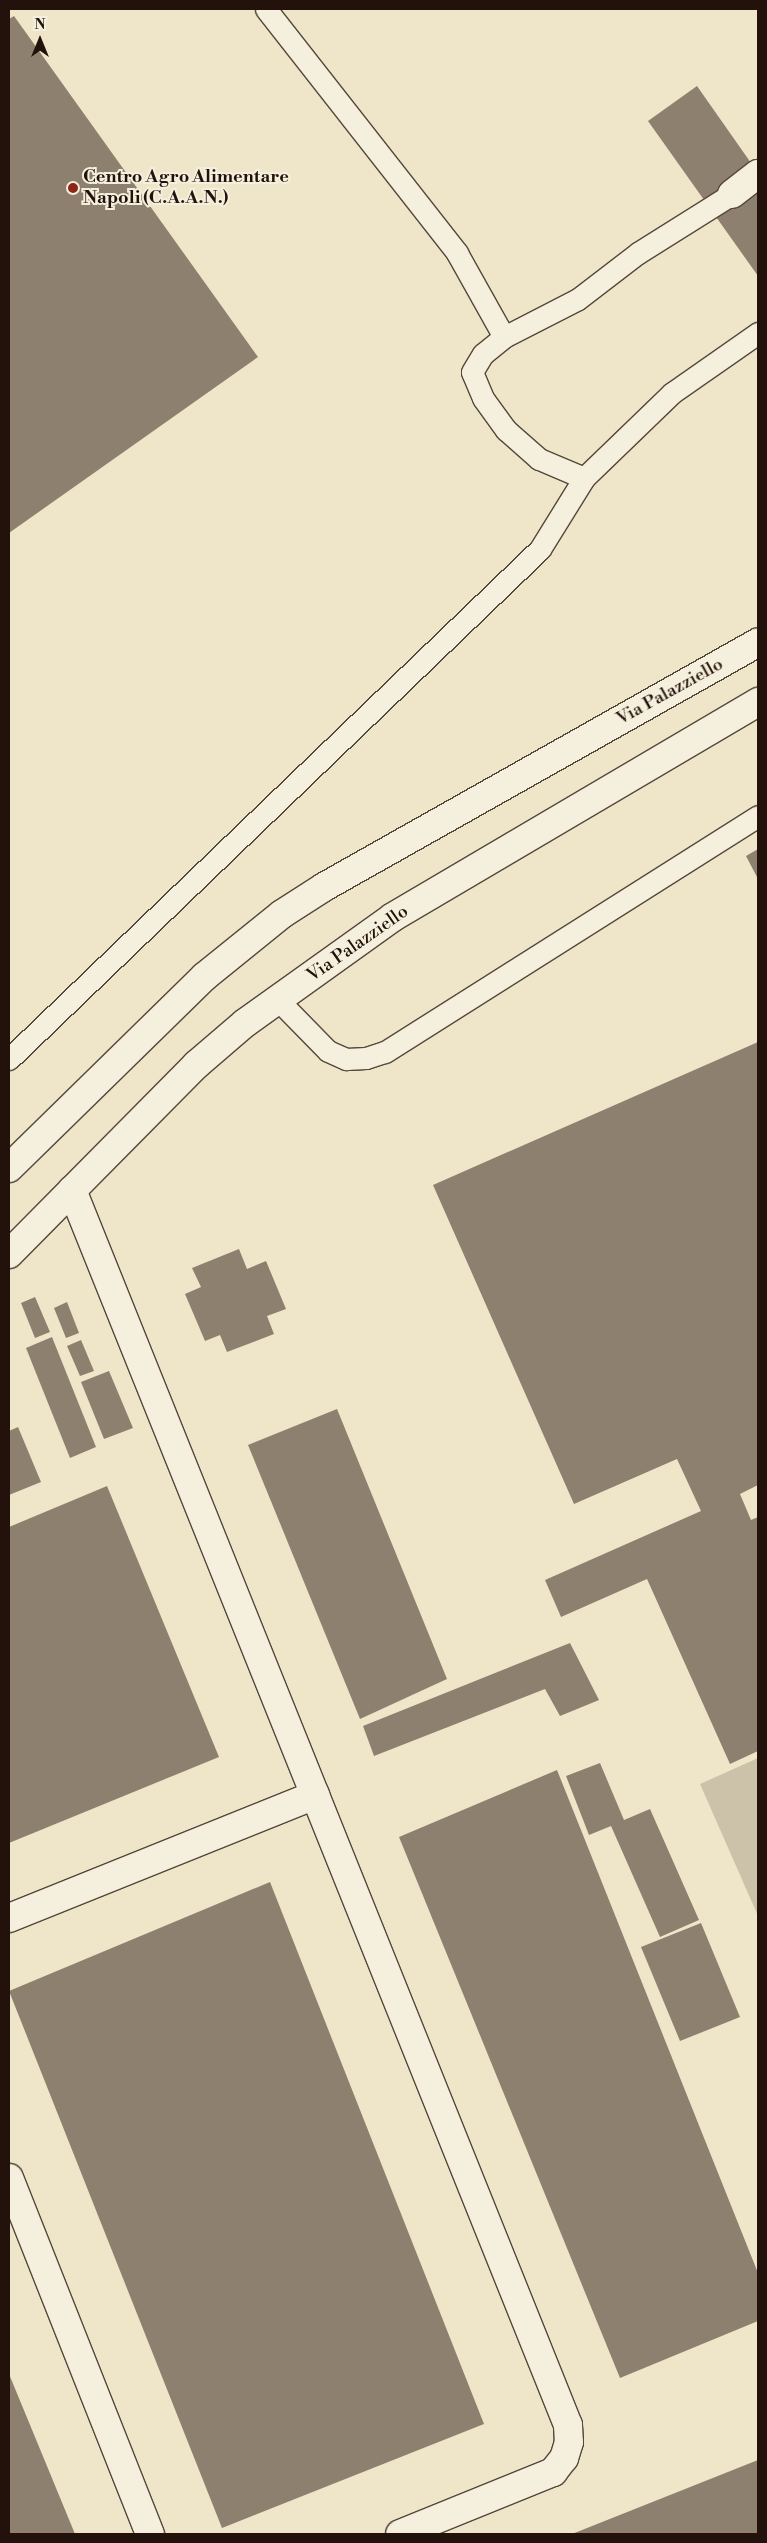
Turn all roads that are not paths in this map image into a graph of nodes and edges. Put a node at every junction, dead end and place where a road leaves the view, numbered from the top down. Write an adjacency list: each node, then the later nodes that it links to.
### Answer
1 (266, 9): 5 (lane)
2 (758, 174): 3 (street)
3 (732, 194): 5 (lane)
4 (758, 333): 6 (lane)
5 (504, 337): 6 (lane)
6 (584, 478): 11 (lane)
7 (758, 642): 12 (street, Via Palazziello)
8 (758, 702): 10 (street, Via Palazziello)
9 (758, 816): 10 (lane)
10 (278, 1000): 13 (street, Via Palazziello)
11 (9, 1060)
12 (9, 1168)
13 (72, 1190): 14 (street, Via Palazziello); 15 (street)
14 (9, 1254)
15 (315, 1795): 16 (street); 19 (street)
16 (9, 1918)
17 (9, 2178): 18 (street)
18 (150, 2534)
19 (400, 2534)

